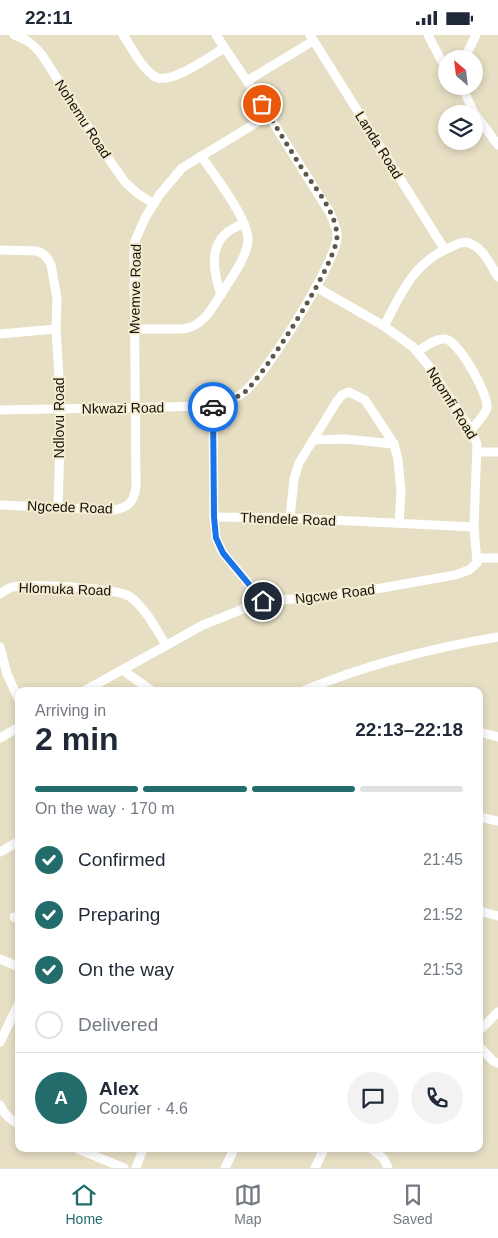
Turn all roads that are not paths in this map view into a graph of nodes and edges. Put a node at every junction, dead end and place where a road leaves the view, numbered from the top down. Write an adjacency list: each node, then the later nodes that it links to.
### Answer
1 (14, 35): 15 (street, Nohemu Road)
2 (123, 35): 7 (street)
3 (216, 35): 7 (street, Nkwazi Road)
4 (428, 35): 9 (street)
5 (476, 35): 8 (street)
6 (312, 38): 10 (street, Landa Road); 18 (street, Landa Road)
7 (224, 47): 10 (street, Nkwazi Road)
8 (468, 50)
9 (438, 54)
10 (248, 81): 12 (street, Nkwazi Road)
11 (466, 95): 13 (street)
12 (269, 115): 14 (street, Mvemve Road); 20 (street, Nkwazi Road)
13 (498, 145)
14 (201, 156): 15 (street, Mvemve Road); 16 (street)
15 (154, 203): 24 (street, Mvemve Road)
16 (243, 224): 21 (street); 21 (street)
17 (0, 250): 23 (street, Ndlovu Road)
18 (445, 250): 19 (street); 22 (street)
19 (498, 277)
20 (316, 287): 22 (street, Nqomfi Road); 27 (street, Nkwazi Road)
21 (221, 295): 24 (street)
22 (384, 327): 26 (street, Nqomfi Road)
23 (56, 329): 25 (street); 29 (street, Ndlovu Road)
24 (135, 329): 28 (street, Mvemve Road)
25 (0, 333)
26 (417, 352): 31 (street, Nqomfi Road); 31 (street)
27 (213, 406): 28 (street, Nkwazi Road); 38 (street)
28 (135, 407): 29 (street, Nkwazi Road); 37 (street, Ngcede Road)
29 (61, 409): 30 (street, Nkwazi Road); 37 (street, Ndlovu Road)
30 (0, 410)
31 (471, 430): 34 (street, Nqomfi Road)
32 (313, 440): 33 (street); 33 (street); 39 (street)
33 (394, 444): 40 (street)
34 (477, 452): 35 (street); 41 (street, Nqomfi Road)
35 (498, 452)
36 (0, 505): 37 (street, Ngcede Road)
37 (58, 507)
38 (214, 517): 39 (street, Thendele Road); 45 (street)
39 (290, 518): 40 (street, Thendele Road)
40 (399, 523): 41 (street, Thendele Road)
41 (474, 527): 42 (street, Nqomfi Road)
42 (477, 557): 43 (street); 45 (street, Ngcwe Road)
43 (498, 558)
44 (0, 595): 47 (street, Hlomuka Road)
45 (263, 601): 47 (street, Ngcwe Road)
46 (498, 637): 52 (street)
47 (166, 645): 49 (street, Ngcwe Road)
48 (0, 647): 53 (street)
49 (124, 671): 50 (street, Ngcwe Road); 51 (street)
50 (92, 687)
51 (146, 687)
52 (314, 687)
53 (15, 691)
54 (15, 729): 57 (street)
55 (483, 733): 56 (street)
56 (498, 737)
57 (0, 738)
58 (483, 818): 59 (street)
59 (498, 821)
60 (15, 843): 61 (street)
61 (0, 852)
62 (483, 912): 63 (street)
63 (498, 915)
64 (0, 959): 65 (street)
65 (15, 965)
66 (15, 1011): 69 (street)
67 (498, 1012): 68 (street)
68 (483, 1027)
69 (0, 1042)
70 (483, 1051): 71 (street)
71 (498, 1063)
72 (0, 1105): 73 (street)
73 (15, 1122)
74 (85, 1152): 79 (street)
75 (142, 1152): 80 (street)
76 (233, 1152): 81 (street)
77 (323, 1152): 82 (street)
78 (376, 1152): 83 (street)
79 (124, 1168)
80 (136, 1168)
81 (226, 1168)
82 (315, 1168)
83 (388, 1168)

